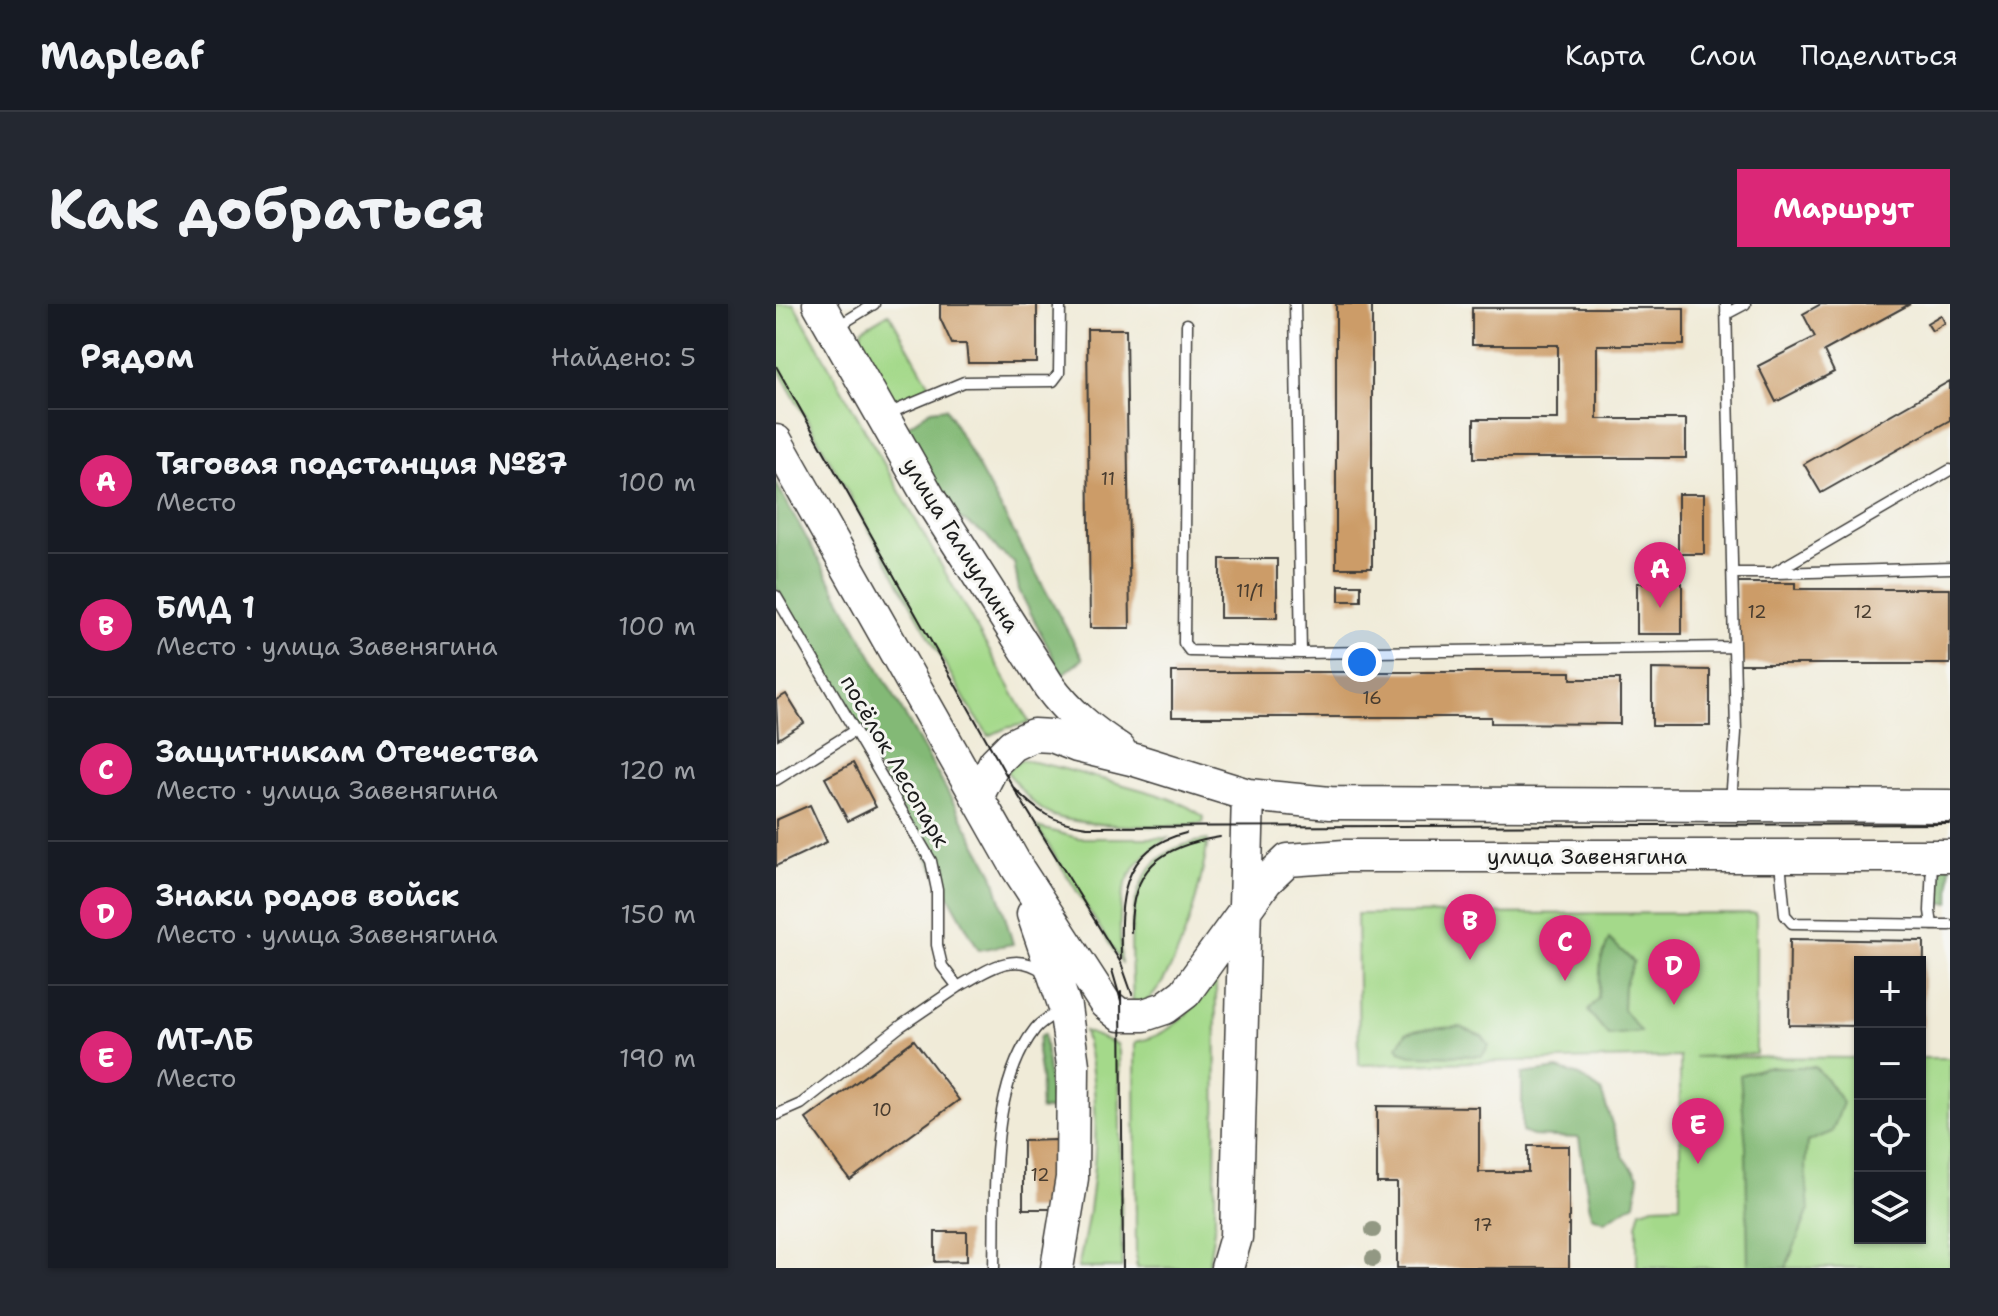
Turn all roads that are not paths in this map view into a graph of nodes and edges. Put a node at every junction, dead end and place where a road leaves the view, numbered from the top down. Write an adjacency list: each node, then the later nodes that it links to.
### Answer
1 (874, 304): 6 (lane)
2 (1060, 304): 8 (lane)
3 (1295, 304): 16 (lane)
4 (1745, 304): 5 (lane)
5 (1726, 309): 12 (lane)
6 (826, 316): 8 (main road, улица Галиуллина)
7 (1187, 324): 16 (lane)
8 (883, 416): 18 (main road, улица Галиуллина)
9 (776, 441): 21 (main road)
10 (1950, 470): 13 (lane)
11 (1950, 568): 13 (lane)
12 (1733, 573): 13 (lane); 15 (lane)
13 (1773, 573)
14 (776, 596): 17 (lane, посёлок Лесопарк)
15 (1732, 647): 16 (lane); 22 (lane)
16 (1301, 653)
17 (854, 731): 19 (lane); 30 (lane, посёлок Лесопарк)
18 (1135, 760): 20 (main road, улица Галиуллина); 21 (main road, улица Галиуллина)
19 (776, 780)
20 (1248, 795): 22 (main road); 27 (main road)
21 (977, 797): 26 (main road)
22 (1731, 805): 23 (main road)
23 (1950, 806)
24 (1779, 856): 25 (main road, улица Завенягина); 27 (main road, улица Завенягина); 28 (lane)
25 (1941, 856): 28 (lane)
26 (1018, 869): 27 (main road); 31 (main road)
27 (1246, 907): 35 (main road)
28 (1932, 925): 29 (lane)
29 (1950, 925)
30 (958, 987): 31 (lane); 32 (lane)
31 (1060, 994): 33 (lane); 34 (main road)
32 (776, 1115)
33 (994, 1268)
34 (1057, 1268)
35 (1227, 1268)

